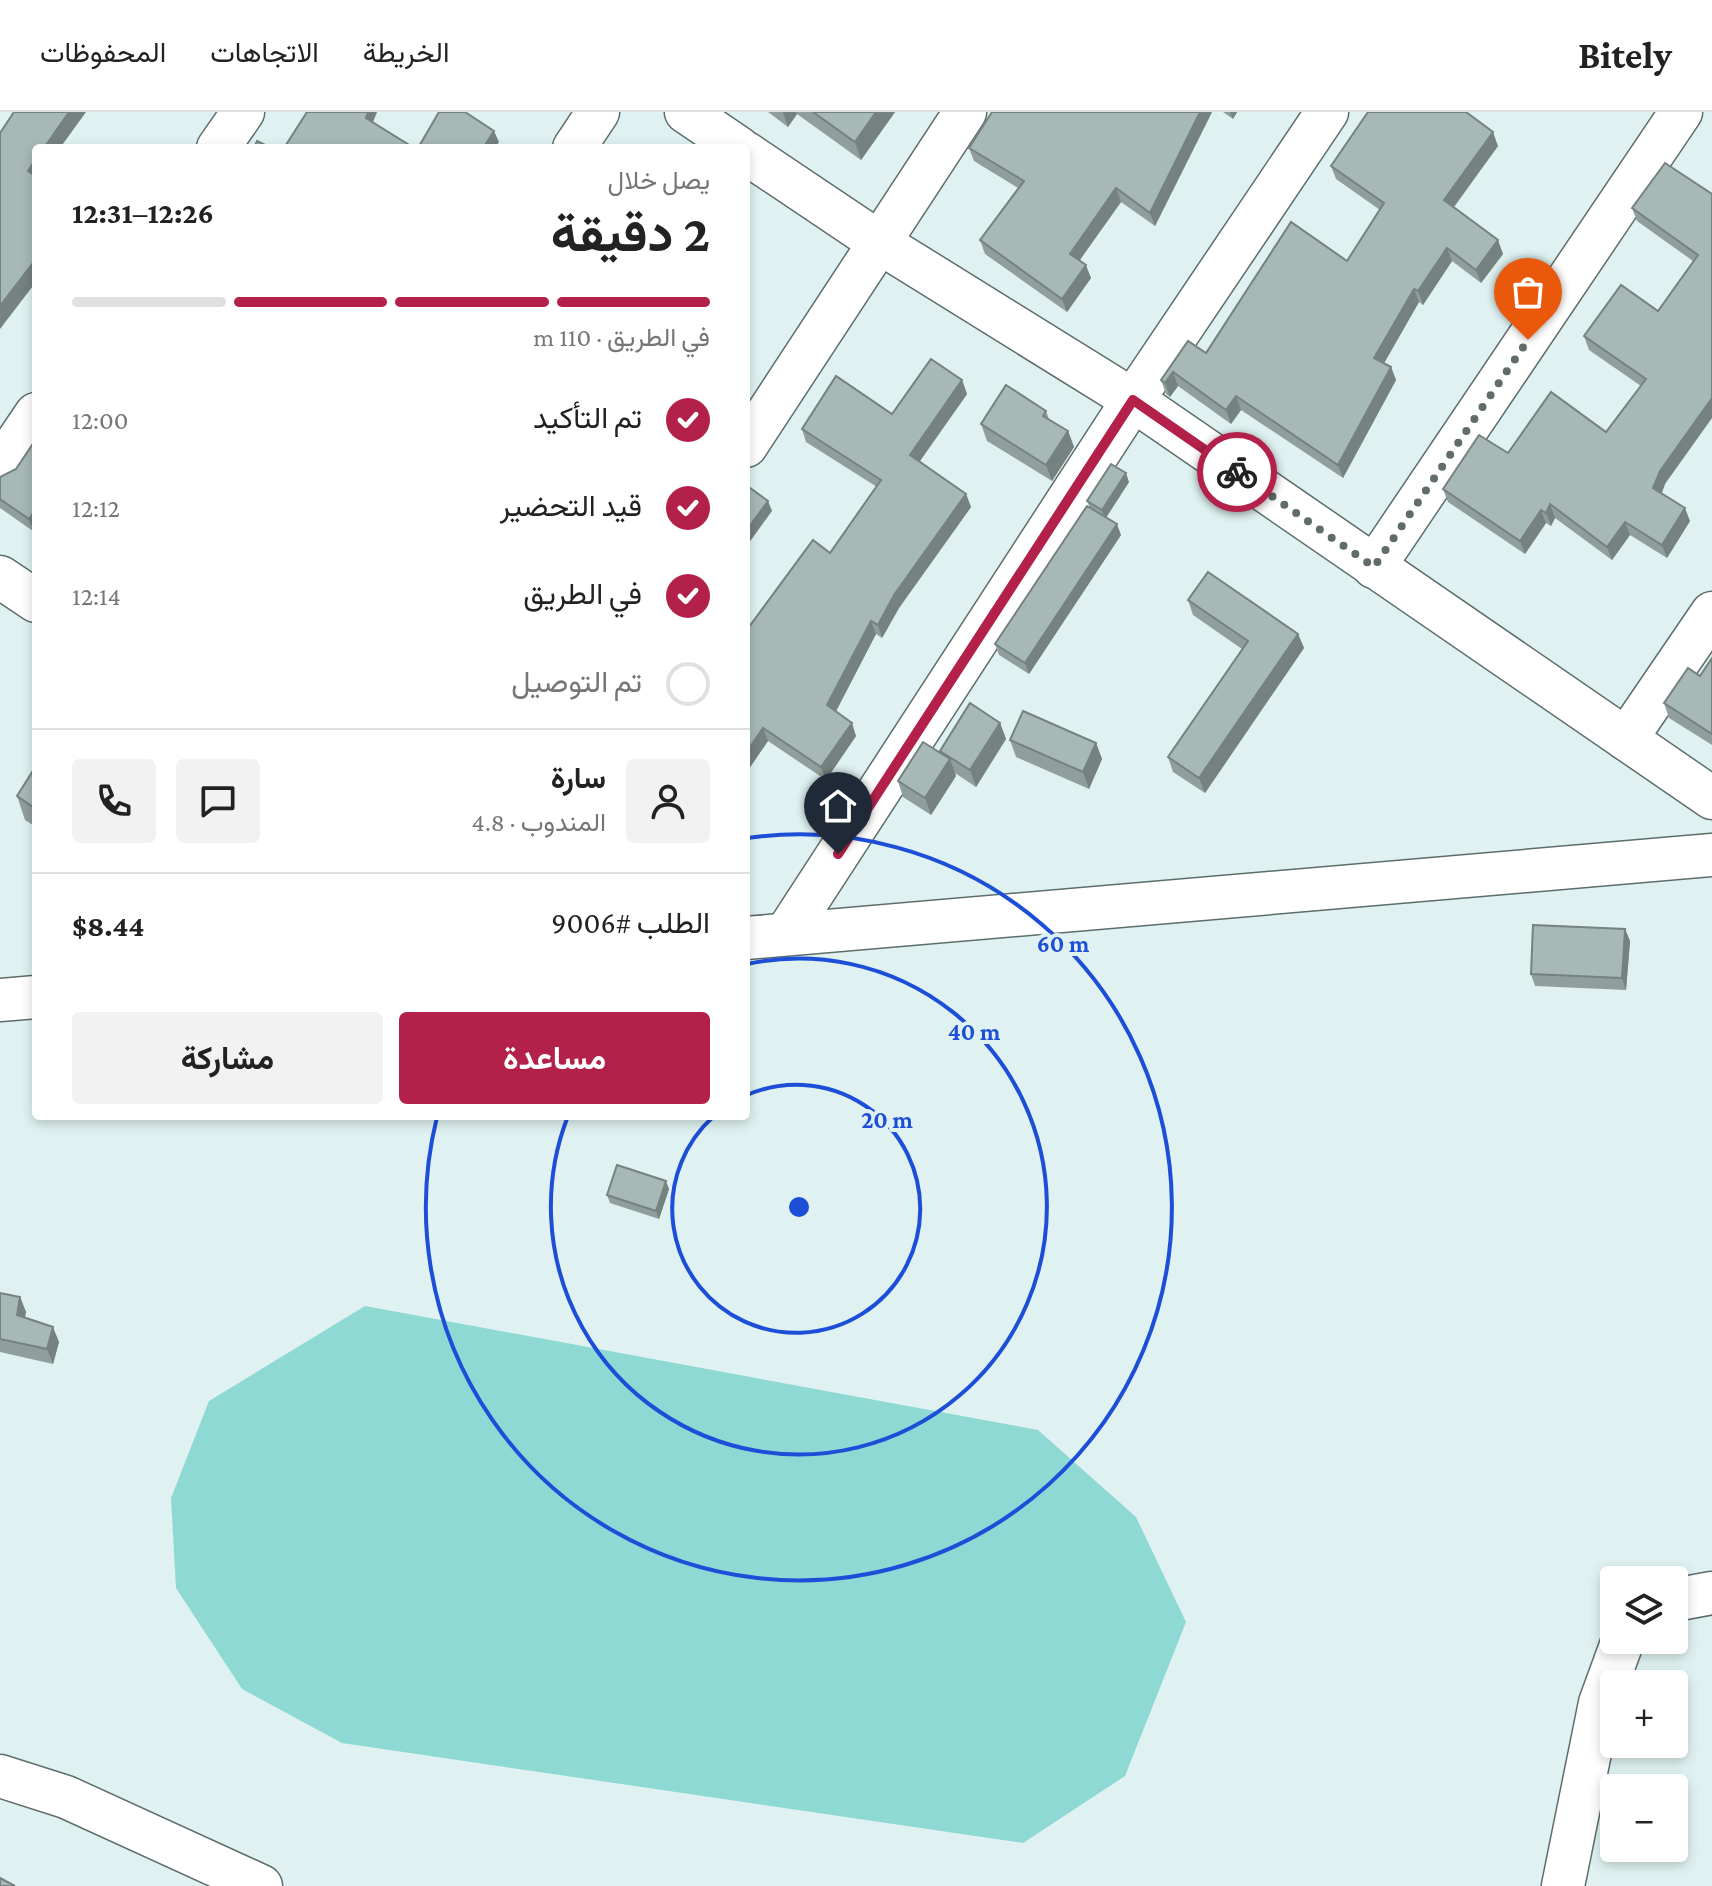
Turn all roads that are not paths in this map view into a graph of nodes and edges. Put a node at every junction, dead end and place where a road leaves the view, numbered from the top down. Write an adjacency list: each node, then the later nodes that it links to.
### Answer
1 (243, 112): 7 (street)
2 (598, 112): 8 (street)
3 (686, 112): 9 (street)
4 (965, 112): 11 (street)
5 (1327, 112): 12 (street)
6 (1681, 112): 16 (street)
7 (221, 144)
8 (577, 144)
9 (733, 144)
10 (750, 156): 11 (street)
11 (880, 243): 12 (street); 14 (street)
12 (1133, 400): 16 (street); 23 (street)
13 (32, 420): 15 (street)
14 (750, 440)
15 (0, 467)
16 (1374, 567): 20 (street)
17 (0, 577): 18 (street)
18 (32, 598)
19 (1712, 613): 20 (street)
20 (1626, 739): 21 (street)
21 (1712, 798)
22 (1712, 855): 23 (street)
23 (766, 936)
24 (32, 997): 25 (street)
25 (0, 1000)
26 (1712, 1593): 27 (street)
27 (1688, 1597)
28 (1618, 1654): 31 (street)
29 (0, 1776): 30 (street)
30 (261, 1886)
31 (1563, 1886)

